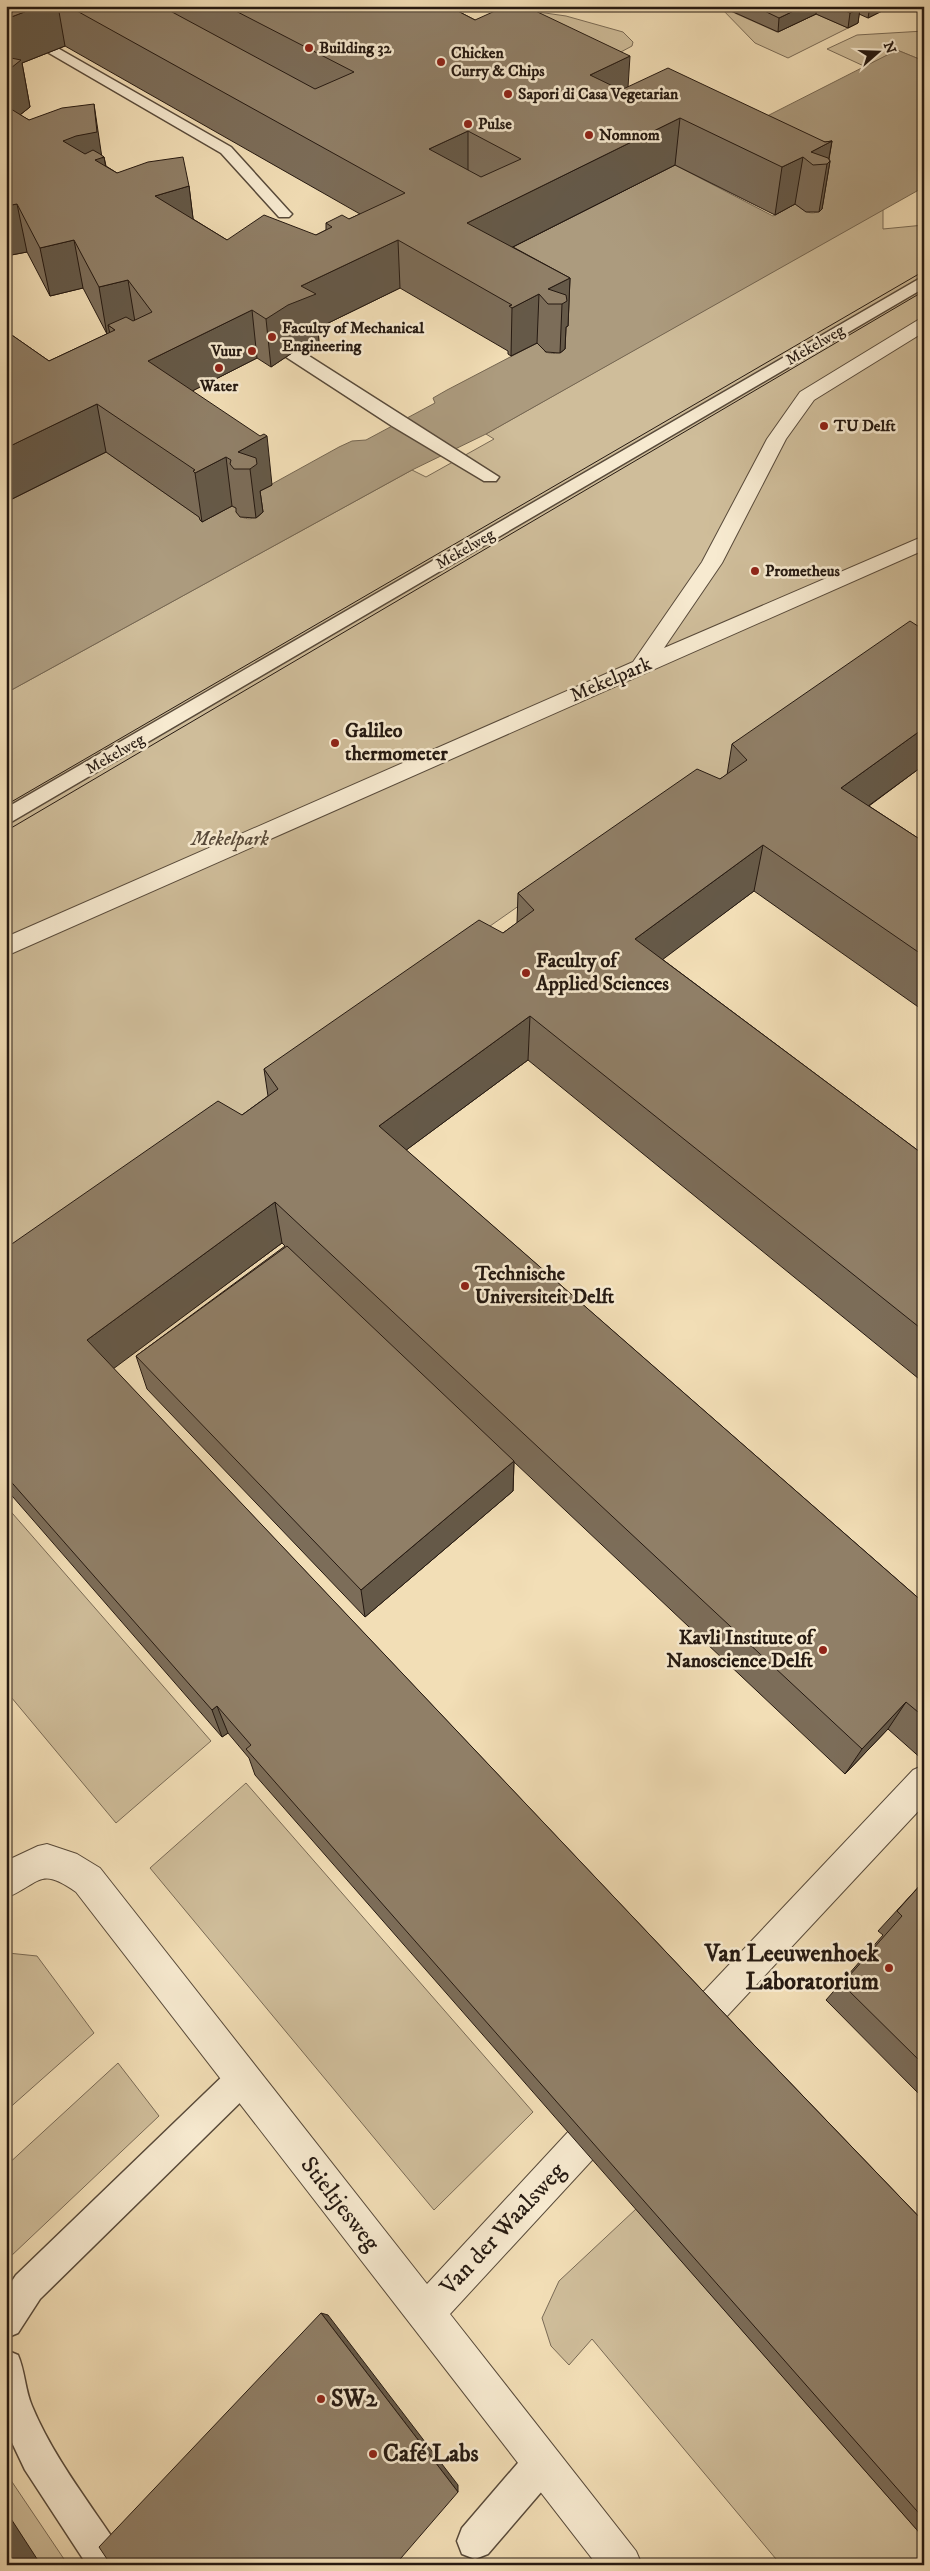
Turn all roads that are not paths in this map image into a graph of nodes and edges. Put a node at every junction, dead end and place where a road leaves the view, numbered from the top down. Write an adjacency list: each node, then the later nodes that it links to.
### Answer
1 (54, 50): 2 (lane)
2 (284, 214)
3 (924, 281): 9 (lane, Mekelweg)
4 (924, 324): 8 (street)
5 (292, 353): 6 (lane)
6 (490, 477)
7 (919, 543): 8 (street, Mekelpark)
8 (640, 668): 10 (street, Mekelpark)
9 (6, 818)
10 (6, 947)
11 (924, 1781): 13 (street)
12 (6, 1881): 14 (street, Stieltjesweg)
13 (702, 2018)
14 (242, 2079): 16 (street, Stieltjesweg); 17 (lane)
15 (581, 2145): 16 (street, Van der Waalsweg)
16 (425, 2314): 19 (street, Stieltjesweg)
17 (6, 2321)
18 (6, 2367): 21 (lane)
19 (542, 2463): 20 (lane); 22 (street, Stieltjesweg)
20 (475, 2541)
21 (101, 2553)
22 (622, 2565)

